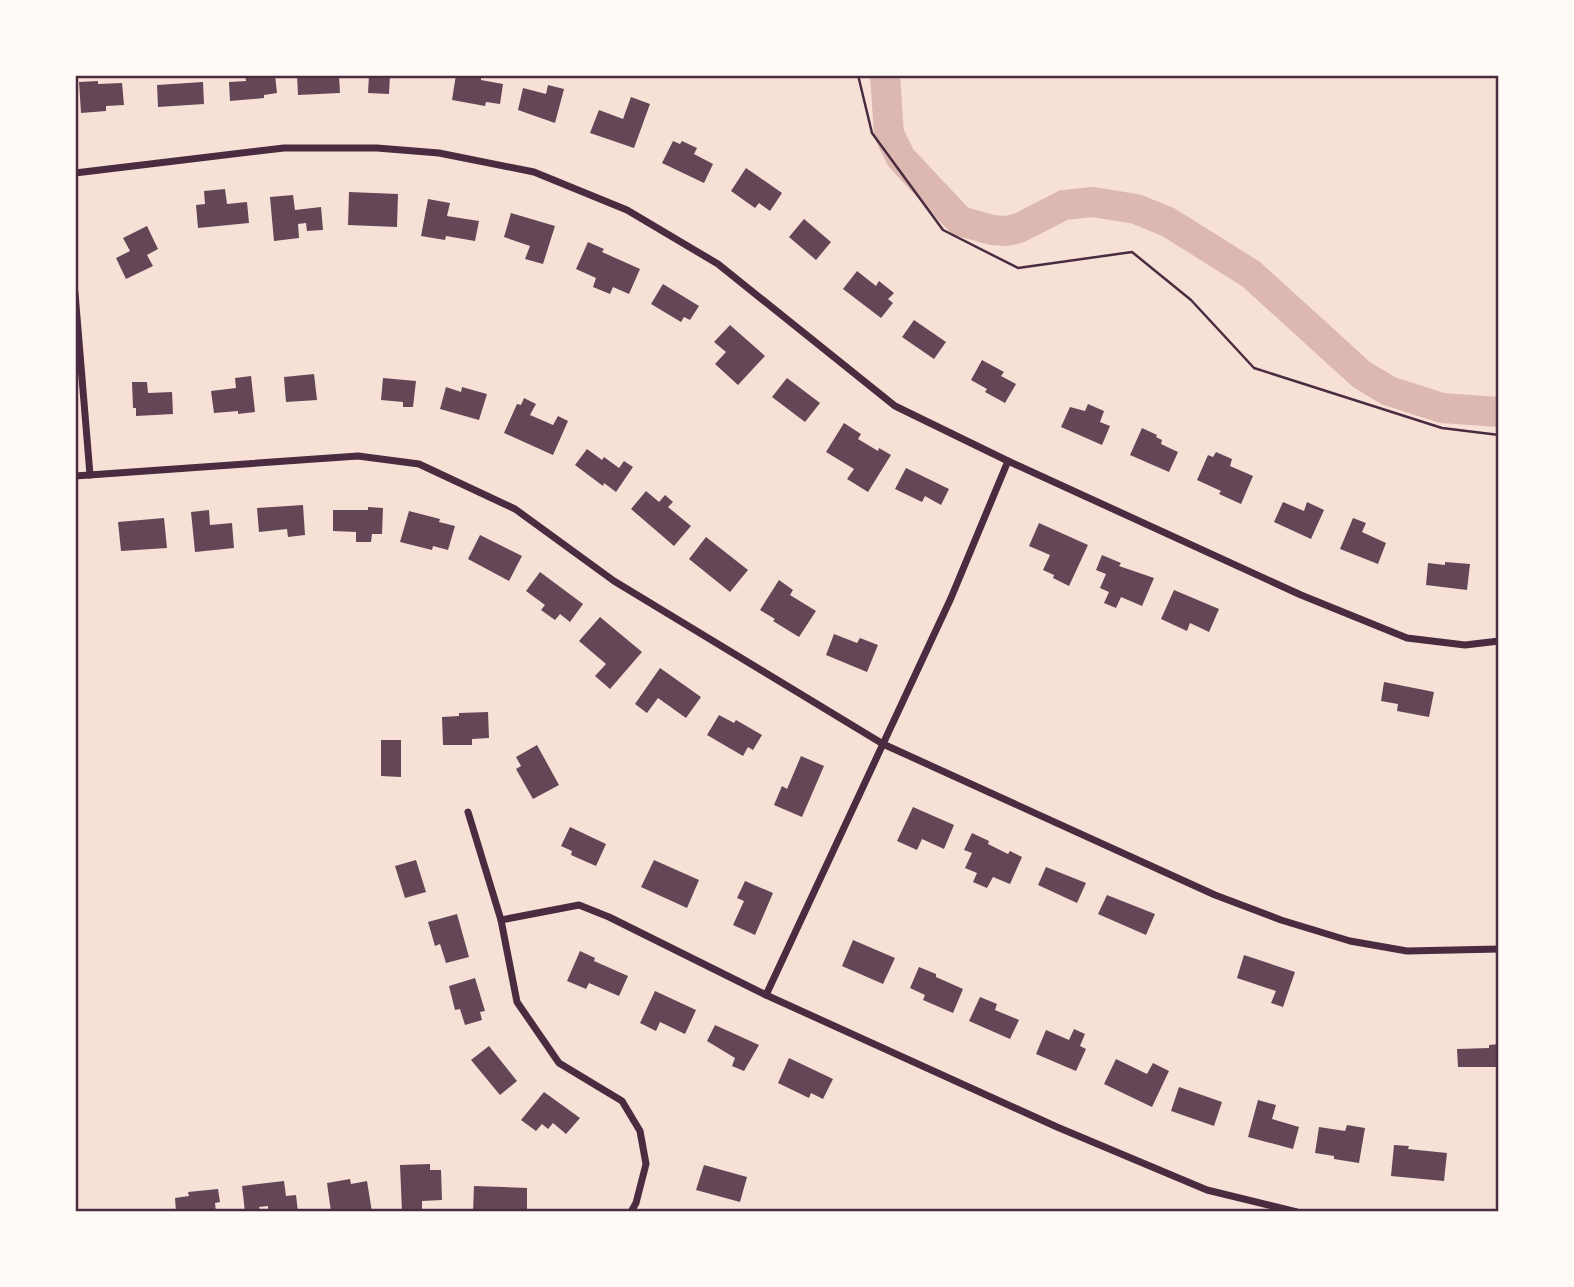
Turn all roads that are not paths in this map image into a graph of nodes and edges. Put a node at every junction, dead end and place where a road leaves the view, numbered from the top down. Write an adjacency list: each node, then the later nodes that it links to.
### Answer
1 (75, 173): 3 (street)
2 (75, 293): 4 (street)
3 (1008, 461): 6 (street); 7 (street)
4 (90, 475): 5 (street); 7 (street)
5 (75, 476)
6 (1499, 641)
7 (883, 744): 10 (street); 11 (street)
8 (468, 812): 9 (street)
9 (501, 920): 11 (street); 12 (street)
10 (1499, 949)
11 (766, 995): 13 (street)
12 (631, 1212)
13 (1297, 1212)

